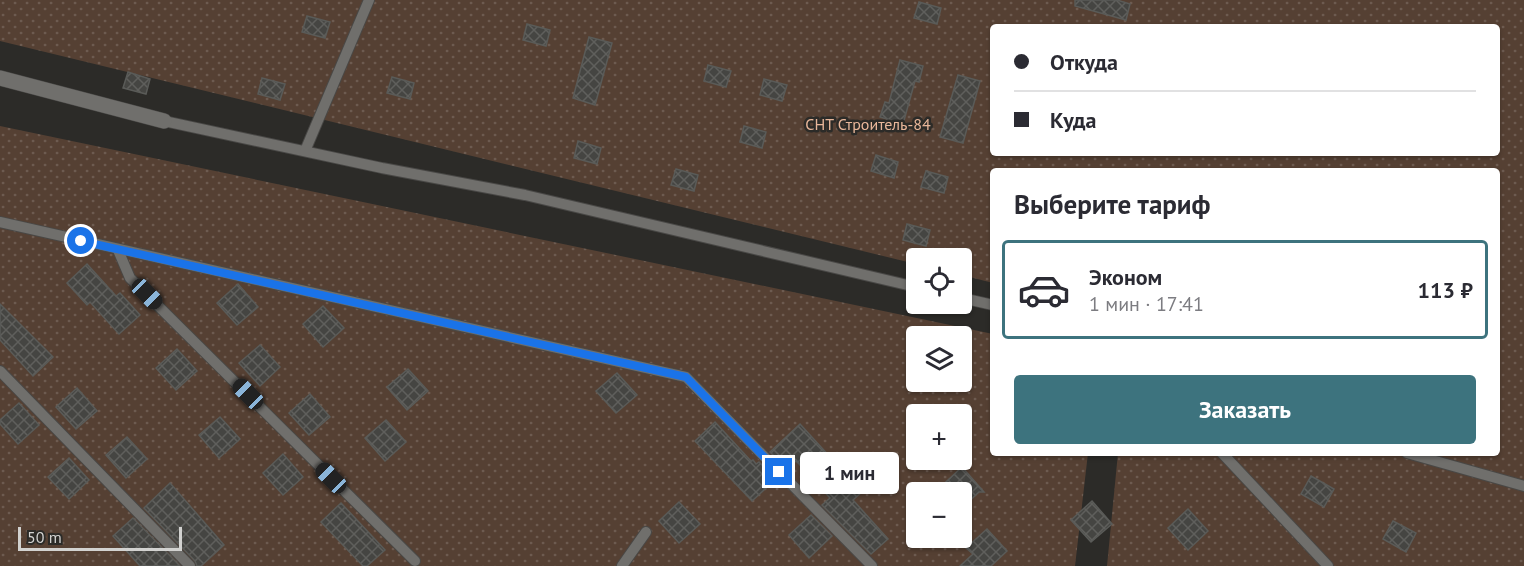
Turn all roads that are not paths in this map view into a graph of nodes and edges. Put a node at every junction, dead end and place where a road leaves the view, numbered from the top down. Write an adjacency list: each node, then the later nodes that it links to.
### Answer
1 (369, 0): 4 (lane)
2 (0, 78): 3 (street)
3 (164, 121): 4 (lane)
4 (305, 151): 7 (lane)
5 (0, 222): 6 (lane)
6 (118, 250): 15 (lane); 18 (lane)
7 (906, 285)
8 (972, 300): 9 (lane)
9 (990, 304)
10 (0, 371): 16 (lane)
11 (1225, 456): 19 (lane)
12 (1418, 456): 13 (lane)
13 (1524, 486)
14 (646, 532): 17 (lane)
15 (415, 561)
16 (190, 566)
17 (622, 566)
18 (872, 566)
19 (1328, 566)

